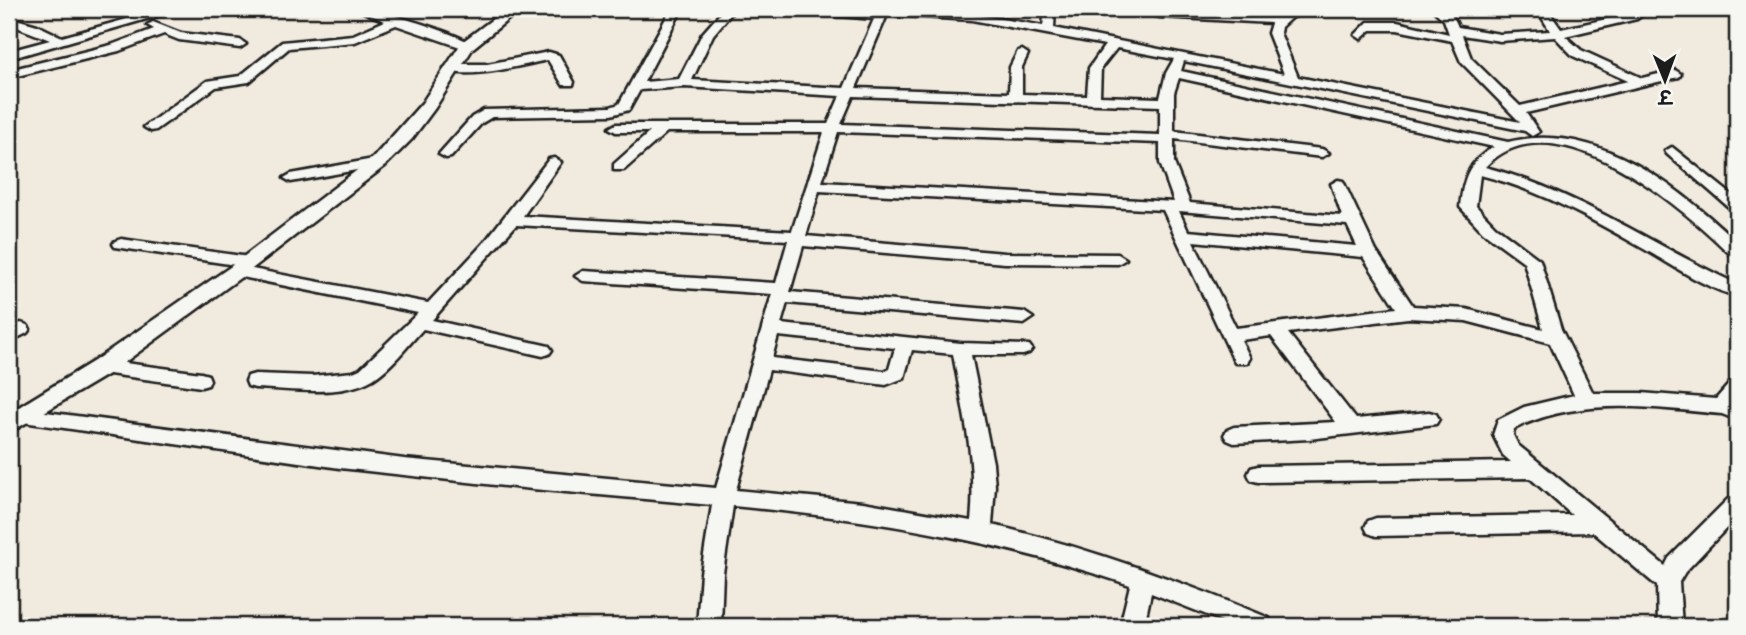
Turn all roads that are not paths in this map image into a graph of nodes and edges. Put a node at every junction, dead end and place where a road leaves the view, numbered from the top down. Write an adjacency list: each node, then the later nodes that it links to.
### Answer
1 (27, 9): 15 (street)
2 (175, 9): 16 (street)
3 (362, 9): 17 (street)
4 (514, 9): 27 (street)
5 (676, 9): 39 (street)
6 (730, 9): 38 (street)
7 (791, 9): 14 (street)
8 (1050, 9): 20 (street)
9 (1134, 9): 18 (street)
10 (1311, 9): 18 (street)
11 (1437, 9): 21 (street)
12 (1542, 9): 22 (street)
13 (1633, 9): 22 (street)
14 (883, 12): 20 (street); 40 (street)
15 (9, 18): 24 (street)
16 (141, 18): 19 (street); 24 (street)
17 (397, 20): 27 (street); 45 (street)
18 (1278, 20): 35 (street)
19 (163, 30): 26 (street); 32 (street)
20 (1048, 30): 25 (street)
21 (1457, 34): 22 (street); 23 (street); 44 (street)
22 (1560, 34): 37 (street)
23 (1360, 35)
24 (59, 40): 29 (street)
25 (1115, 43): 30 (street); 42 (street)
26 (240, 44)
27 (467, 45): 31 (street)
28 (1022, 54): 41 (street)
29 (9, 55): 32 (street)
30 (1181, 56): 33 (street); 35 (street)
31 (450, 68): 36 (street); 55 (street)
32 (15, 72)
33 (1172, 73): 43 (street); 51 (street)
34 (1675, 74): 37 (street)
35 (1293, 80): 49 (street)
36 (568, 82)
37 (1641, 82): 44 (street)
38 (684, 83): 39 (street); 40 (street)
39 (638, 86): 54 (street)
40 (847, 92): 41 (street); 48 (street)
41 (1014, 97): 42 (street)
42 (1094, 100): 43 (street)
43 (1167, 102): 50 (street)
44 (1517, 111): 49 (street)
45 (151, 127)
46 (616, 128): 47 (street)
47 (663, 128): 48 (street); 57 (street)
48 (832, 128): 50 (street); 61 (street)
49 (1533, 133): 51 (street); 70 (street)
50 (1167, 137): 53 (street); 62 (street)
51 (1508, 146): 58 (street)
52 (1672, 151): 63 (street)
53 (1322, 153)
54 (446, 154)
55 (379, 162): 59 (street); 72 (street)
56 (554, 162): 64 (street)
57 (619, 167)
58 (1475, 169): 74 (street); 82 (street)
59 (291, 178)
60 (1338, 184): 65 (street)
61 (812, 186): 62 (street); 67 (street)
62 (1176, 206): 65 (street); 66 (street)
63 (1737, 207)
64 (515, 220): 67 (street); 77 (street)
65 (1350, 222): 69 (street)
66 (1182, 235): 69 (street); 81 (street)
67 (797, 238): 71 (street); 75 (street)
68 (121, 244): 72 (street)
69 (1365, 251): 76 (street)
70 (1737, 251)
71 (1118, 259)
72 (243, 266): 77 (street); 89 (street)
73 (583, 276): 75 (street)
74 (1737, 291)
75 (781, 293): 78 (street); 79 (street)
76 (1408, 312): 80 (street); 82 (street)
77 (427, 316): 86 (street); 91 (street)
78 (1024, 318)
79 (771, 329): 83 (street); 88 (street)
80 (1275, 329): 81 (street); 97 (street)
81 (1230, 335): 87 (street)
82 (1557, 339): 93 (street)
83 (905, 343): 84 (street); 88 (street)
84 (961, 349): 85 (street); 105 (street)
85 (1023, 349)
86 (543, 350)
87 (1241, 358)
88 (761, 363): 101 (street)
89 (102, 368): 90 (street); 96 (street)
90 (201, 380)
91 (255, 382)
92 (1737, 387): 94 (street)
93 (1586, 398): 94 (street); 99 (street)
94 (1731, 410)
95 (1429, 419): 97 (street)
96 (16, 420): 101 (street)
97 (1352, 428): 98 (street)
98 (1234, 435)
99 (1534, 470): 100 (street); 103 (street)
100 (1258, 474)
101 (723, 499): 105 (street); 108 (street)
102 (1737, 503): 107 (street)
103 (1598, 523): 104 (street); 107 (street)
104 (1376, 527)
105 (980, 533): 106 (street)
106 (1143, 580): 109 (street); 110 (street)
107 (1668, 582): 111 (street)
108 (709, 626)
109 (1132, 626)
110 (1261, 626)
111 (1670, 626)

